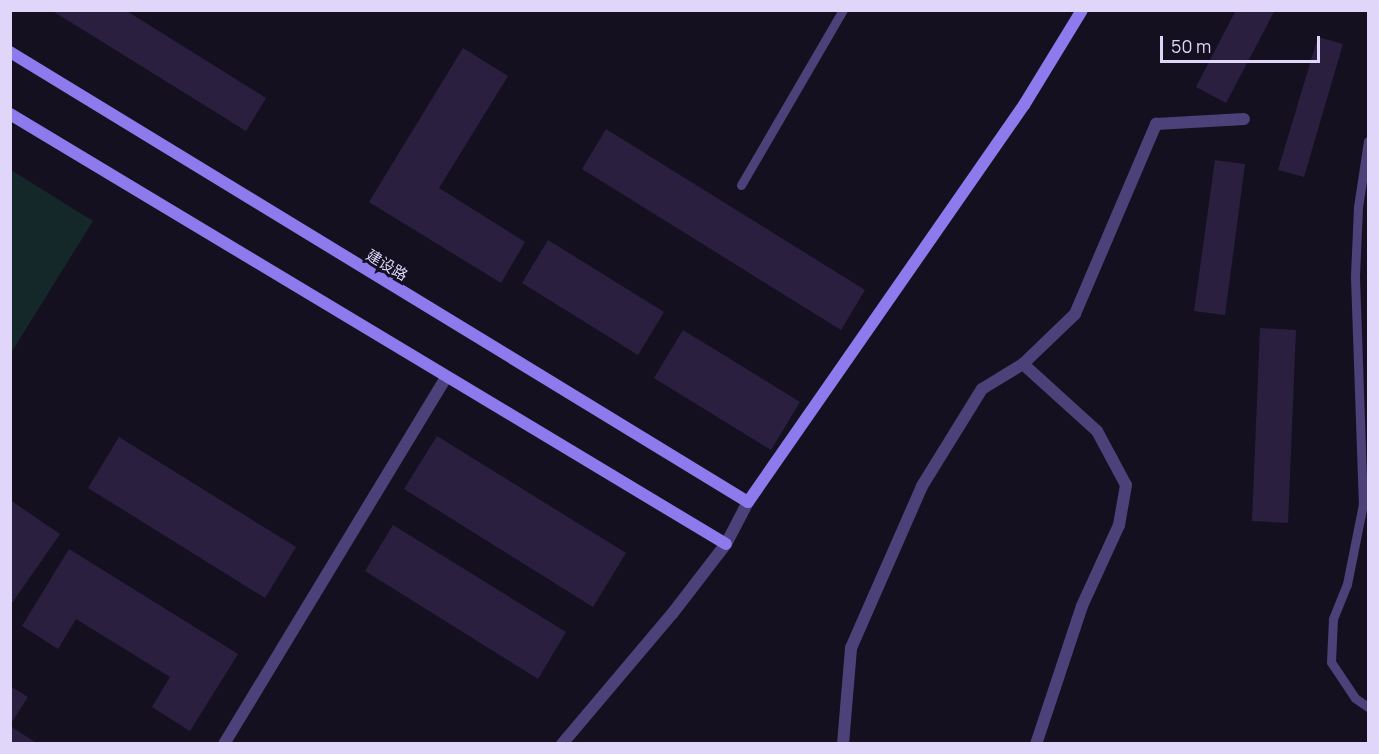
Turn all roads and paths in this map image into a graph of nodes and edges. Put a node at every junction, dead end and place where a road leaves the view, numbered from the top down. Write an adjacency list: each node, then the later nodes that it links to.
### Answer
1 (843, 10): 7 (lane)
2 (1082, 10): 10 (street)
3 (10, 52): 10 (street, 建设路)
4 (10, 114): 9 (street)
5 (1244, 119): 8 (street)
6 (1368, 141): 12 (lane)
7 (741, 185)
8 (1023, 364): 15 (street); 16 (street)
9 (446, 377): 11 (street); 13 (street)
10 (748, 502): 11 (street)
11 (726, 544): 14 (street)
12 (1368, 708)
13 (224, 744)
14 (562, 744)
15 (843, 744)
16 (1036, 744)

